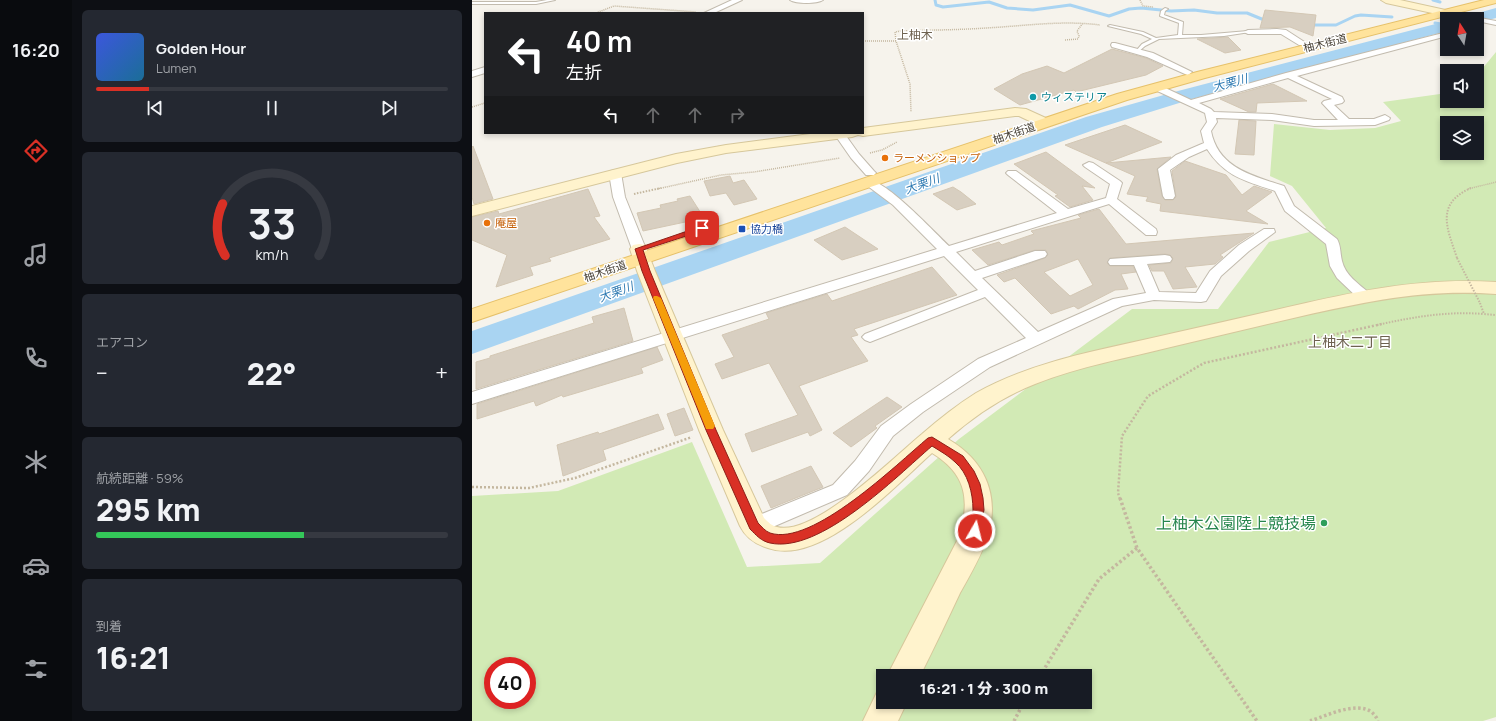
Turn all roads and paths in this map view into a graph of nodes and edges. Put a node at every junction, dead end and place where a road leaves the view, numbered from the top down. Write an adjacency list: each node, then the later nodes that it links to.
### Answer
1 (553, 0): 8 (lane)
2 (738, 0): 12 (street)
3 (794, 0): 4 (street)
4 (819, 0)
5 (1386, 0): 13 (street)
6 (1477, 0): 14 (main road, 柚木街道)
7 (1496, 0): 15 (main road, 柚木街道)
8 (472, 3)
9 (1166, 9): 21 (lane)
10 (599, 12): 11 (path)
11 (698, 12)
12 (710, 12)
13 (1442, 12)
14 (1449, 12)
15 (1451, 12)
16 (1440, 14): 27 (main road, 柚木街道)
17 (1440, 15): 34 (main road, 柚木街道)
18 (1083, 23): 19 (path); 24 (path); 25 (path)
19 (1110, 26): 23 (lane)
20 (1248, 32): 21 (lane); 27 (street)
21 (1180, 36): 23 (lane)
22 (1440, 36): 33 (street)
23 (1156, 39): 29 (lane)
24 (896, 40): 26 (path); 42 (path)
25 (1065, 40)
26 (864, 41)
27 (1302, 44): 31 (main road, 柚木街道)
28 (1115, 45): 29 (street)
29 (1138, 51): 31 (street)
30 (484, 70): 32 (street)
31 (1188, 72): 40 (main road, 柚木街道)
32 (472, 74)
33 (1290, 75): 35 (street); 41 (street)
34 (1163, 90): 35 (street); 40 (main road, 柚木街道)
35 (1188, 102): 38 (street)
36 (484, 103): 37 (path)
37 (472, 107)
38 (1211, 115): 41 (street); 46 (street)
39 (1385, 118): 41 (street)
40 (1039, 120): 42 (street); 51 (main road, 柚木街道)
41 (1346, 122)
42 (909, 126): 43 (street)
43 (864, 132)
44 (846, 134): 47 (street); 50 (street)
45 (902, 139): 47 (path)
46 (1210, 144): 53 (street); 69 (street)
47 (855, 156): 51 (street); 54 (path)
48 (1089, 165): 55 (street)
49 (1012, 173): 57 (street)
50 (616, 174): 54 (street); 56 (street)
51 (873, 181): 60 (street); 65 (main road, 柚木街道)
52 (1496, 182): 70 (path, bridge)
53 (1169, 196)
54 (619, 197): 65 (street)
55 (1111, 200): 57 (street); 58 (street)
56 (472, 211)
57 (1066, 214): 60 (street)
58 (1151, 232)
59 (1269, 232): 68 (street)
60 (948, 251): 66 (street); 75 (street)
61 (1040, 254): 66 (street)
62 (1166, 259): 63 (street)
63 (1139, 261): 64 (street); 68 (street)
64 (1115, 262)
65 (645, 266): 71 (main road, 柚木街道); 74 (main road, 柚木街道); 75 (street)
66 (974, 276): 67 (street)
67 (989, 291): 76 (street); 77 (street)
68 (1154, 296): 77 (street)
69 (1364, 296): 70 (street); 80 (street)
70 (1488, 296): 72 (path)
71 (472, 305)
72 (1484, 314): 73 (path); 83 (path)
73 (1496, 315)
74 (472, 316)
75 (673, 336): 78 (street); 82 (street)
76 (870, 337)
77 (1037, 340): 82 (street)
78 (472, 398)
79 (700, 434): 81 (path)
80 (932, 440): 82 (street); 84 (street)
81 (472, 487)
82 (754, 526)
83 (1137, 548): 85 (path); 90 (path)
84 (907, 669)
85 (1044, 669)
86 (886, 709): 88 (street)
87 (1020, 709): 89 (path)
88 (880, 721)
89 (1014, 721)
90 (1257, 721)
91 (1310, 721): 92 (path)
92 (1378, 721)

